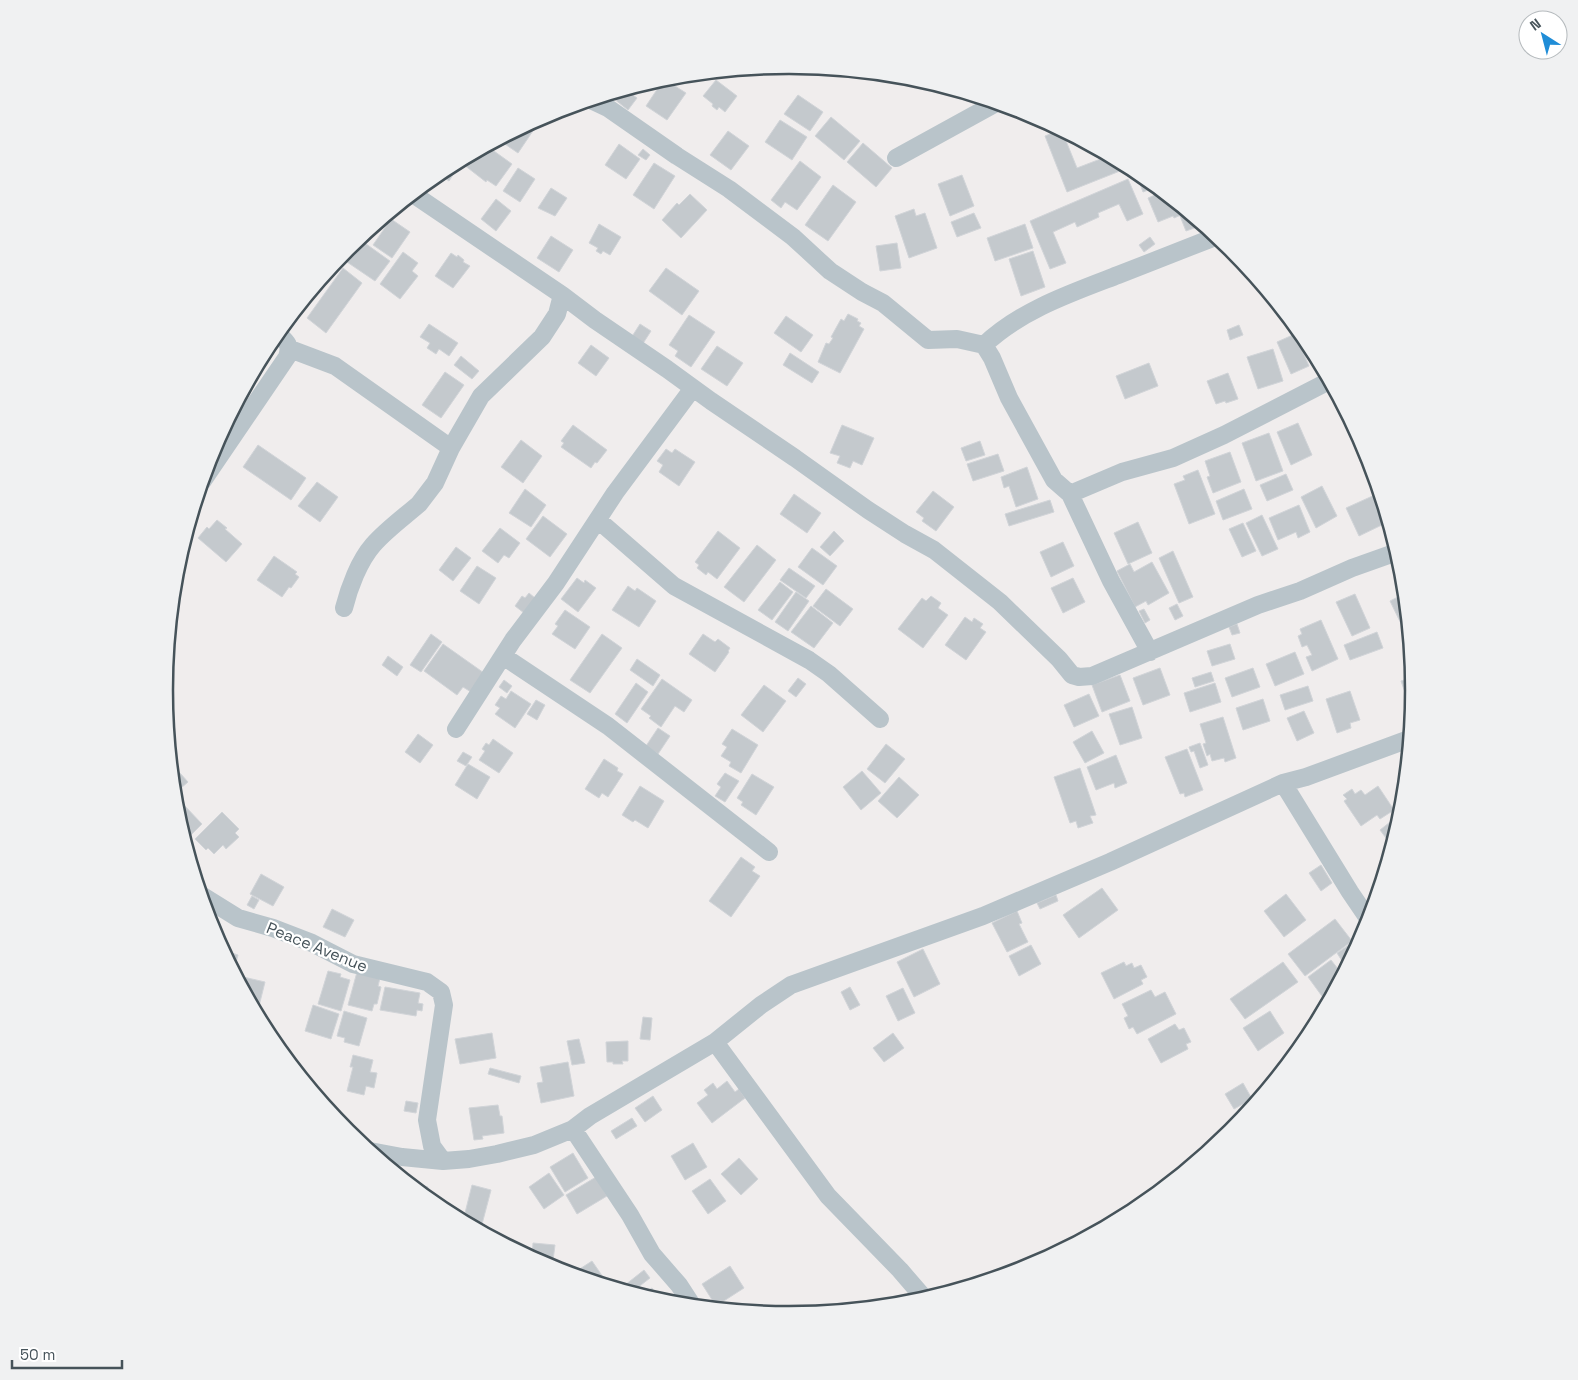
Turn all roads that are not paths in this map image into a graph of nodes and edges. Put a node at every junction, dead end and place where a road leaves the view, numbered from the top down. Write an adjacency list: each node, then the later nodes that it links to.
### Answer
1 (599, 104): 8 (street)
2 (989, 107): 3 (street)
3 (896, 158)
4 (420, 197): 6 (street)
5 (1209, 239): 8 (street)
6 (562, 295): 11 (street); 12 (street)
7 (283, 339): 9 (street)
8 (984, 345): 14 (street)
9 (290, 349): 12 (street); 13 (street)
10 (1323, 383): 14 (street)
11 (693, 388): 15 (street); 18 (street)
12 (451, 448): 17 (street)
13 (218, 458)
14 (1070, 494): 18 (street)
15 (598, 520): 19 (street); 20 (street)
16 (1389, 555): 18 (street)
17 (344, 608)
18 (1150, 652)
19 (503, 656): 21 (street); 24 (street)
20 (880, 719)
21 (456, 729)
22 (1403, 741): 23 (street)
23 (1283, 783): 26 (street); 27 (street)
24 (768, 852)
25 (210, 900): 30 (street, Peace Avenue)
26 (1364, 912)
27 (715, 1042): 28 (street); 31 (street)
28 (573, 1129): 30 (street); 32 (street)
29 (384, 1154): 30 (street)
30 (443, 1161)
31 (918, 1292)
32 (686, 1297)

